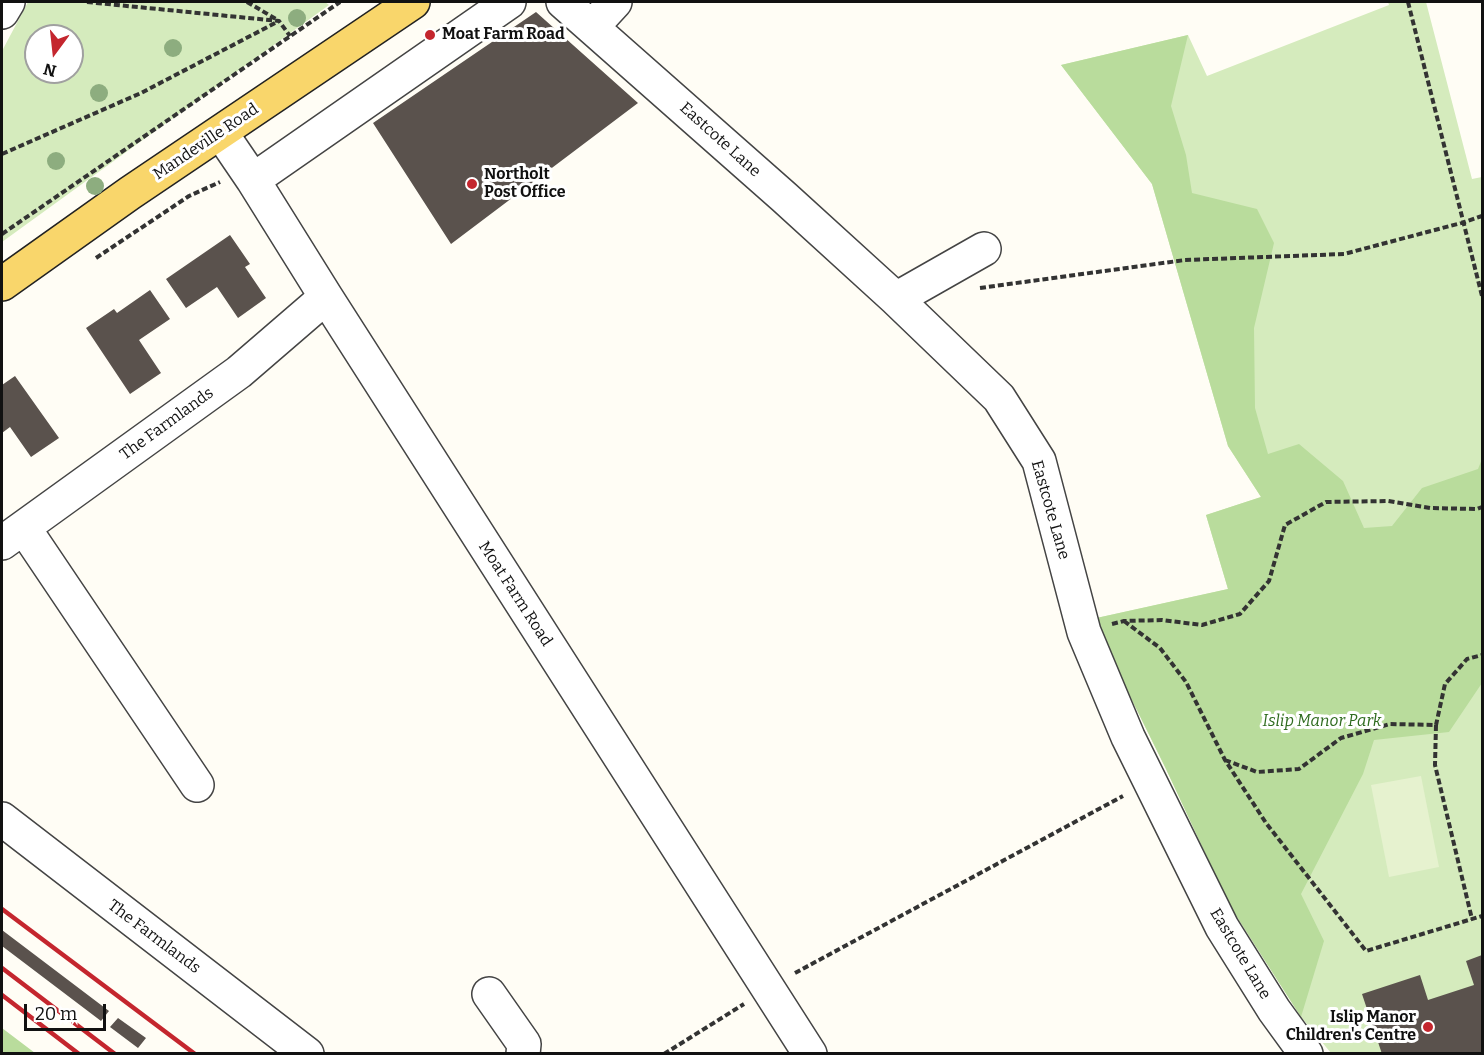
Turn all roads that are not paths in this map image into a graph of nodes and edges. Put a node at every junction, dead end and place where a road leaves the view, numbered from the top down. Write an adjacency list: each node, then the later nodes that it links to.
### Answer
1 (8, 2): 6 (street)
2 (413, 2): 8 (main road, Mandeville Road)
3 (509, 2): 9 (street)
4 (563, 2): 7 (street, Eastcote Lane)
5 (615, 2): 7 (street)
6 (2, 12)
7 (592, 27): 13 (street, Eastcote Lane)
8 (221, 133): 9 (street, Moat Farm Road); 11 (main road, Mandeville Road)
9 (253, 180): 12 (street, Moat Farm Road)
10 (984, 249): 13 (street)
11 (2, 284)
12 (326, 297): 14 (street, The Farmlands); 20 (street, Moat Farm Road)
13 (896, 299): 21 (street, Eastcote Lane)
14 (13, 536): 15 (street)
15 (197, 785)
16 (2, 819): 18 (street, The Farmlands)
17 (489, 994): 19 (street)
18 (307, 1053)
19 (523, 1053)
20 (810, 1053)
21 (1306, 1053)

